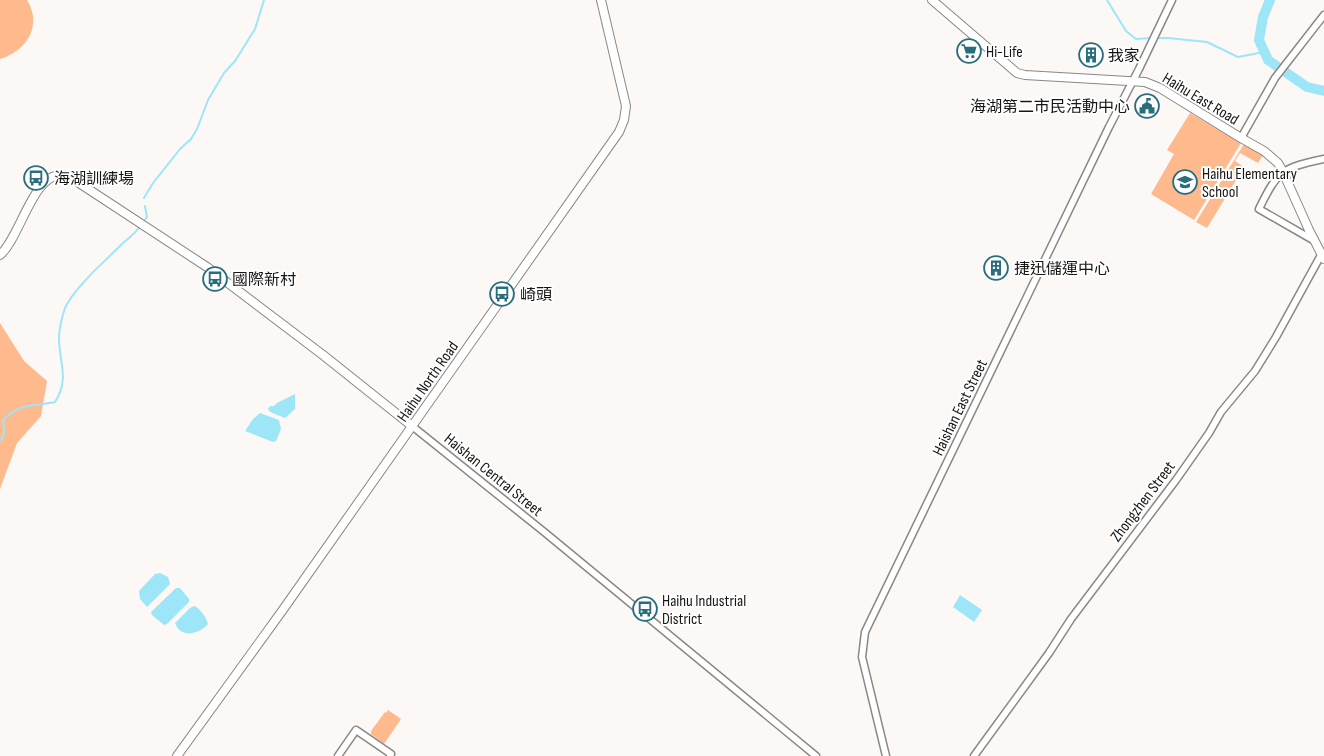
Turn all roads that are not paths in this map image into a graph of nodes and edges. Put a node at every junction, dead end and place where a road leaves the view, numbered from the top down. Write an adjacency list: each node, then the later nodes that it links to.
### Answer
1 (601, 0): 12 (street, Haihu North Road)
2 (932, 0): 5 (street, Haihu East Road)
3 (1172, 0): 5 (street, Haishan East Street)
4 (1324, 15): 6 (street)
5 (1133, 81): 6 (street, Haihu East Road); 17 (street, Haishan East Street)
6 (1241, 138): 8 (street, Haihu East Road)
7 (1324, 159): 8 (street)
8 (1283, 172): 9 (street, Haihu East Road); 9 (street)
9 (1314, 240): 11 (street, Haihu East Road)
10 (0, 255): 12 (street, Haishan Central Street)
11 (1323, 257): 18 (street, Zhongzhen Street)
12 (412, 426): 13 (street, Haihu North Road); 16 (street, Haishan Central Street)
13 (177, 756)
14 (338, 756): 15 (street)
15 (390, 756)
16 (816, 756)
17 (886, 756)
18 (974, 756)

